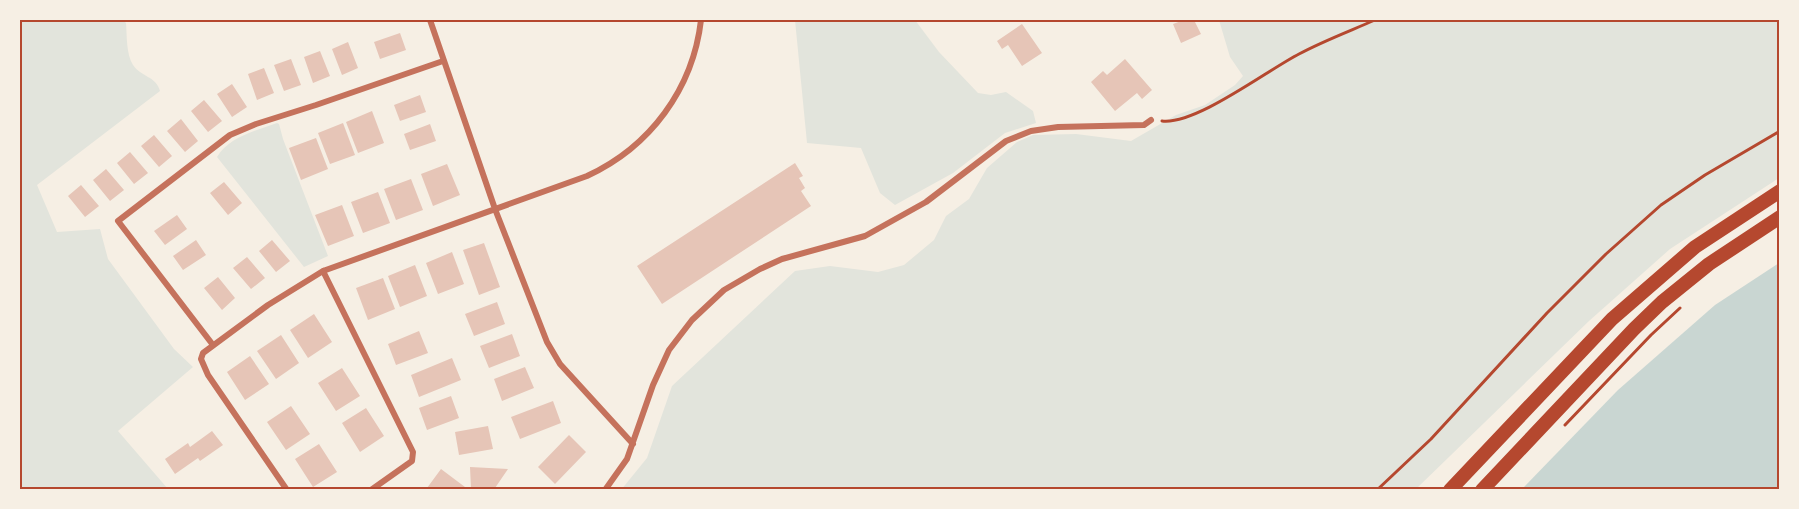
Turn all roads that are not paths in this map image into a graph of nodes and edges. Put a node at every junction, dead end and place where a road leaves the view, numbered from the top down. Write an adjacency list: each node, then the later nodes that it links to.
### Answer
1 (430, 20): 3 (street)
2 (701, 20): 6 (street)
3 (443, 61): 6 (street); 9 (street)
4 (1151, 120): 10 (street)
5 (1779, 191): 14 (highway)
6 (495, 209): 8 (street); 10 (street)
7 (1779, 217): 15 (highway)
8 (323, 271): 9 (street); 12 (street)
9 (213, 345): 11 (street)
10 (633, 444): 13 (street)
11 (287, 489)
12 (371, 489)
13 (605, 489)
14 (1450, 489)
15 (1482, 489)

